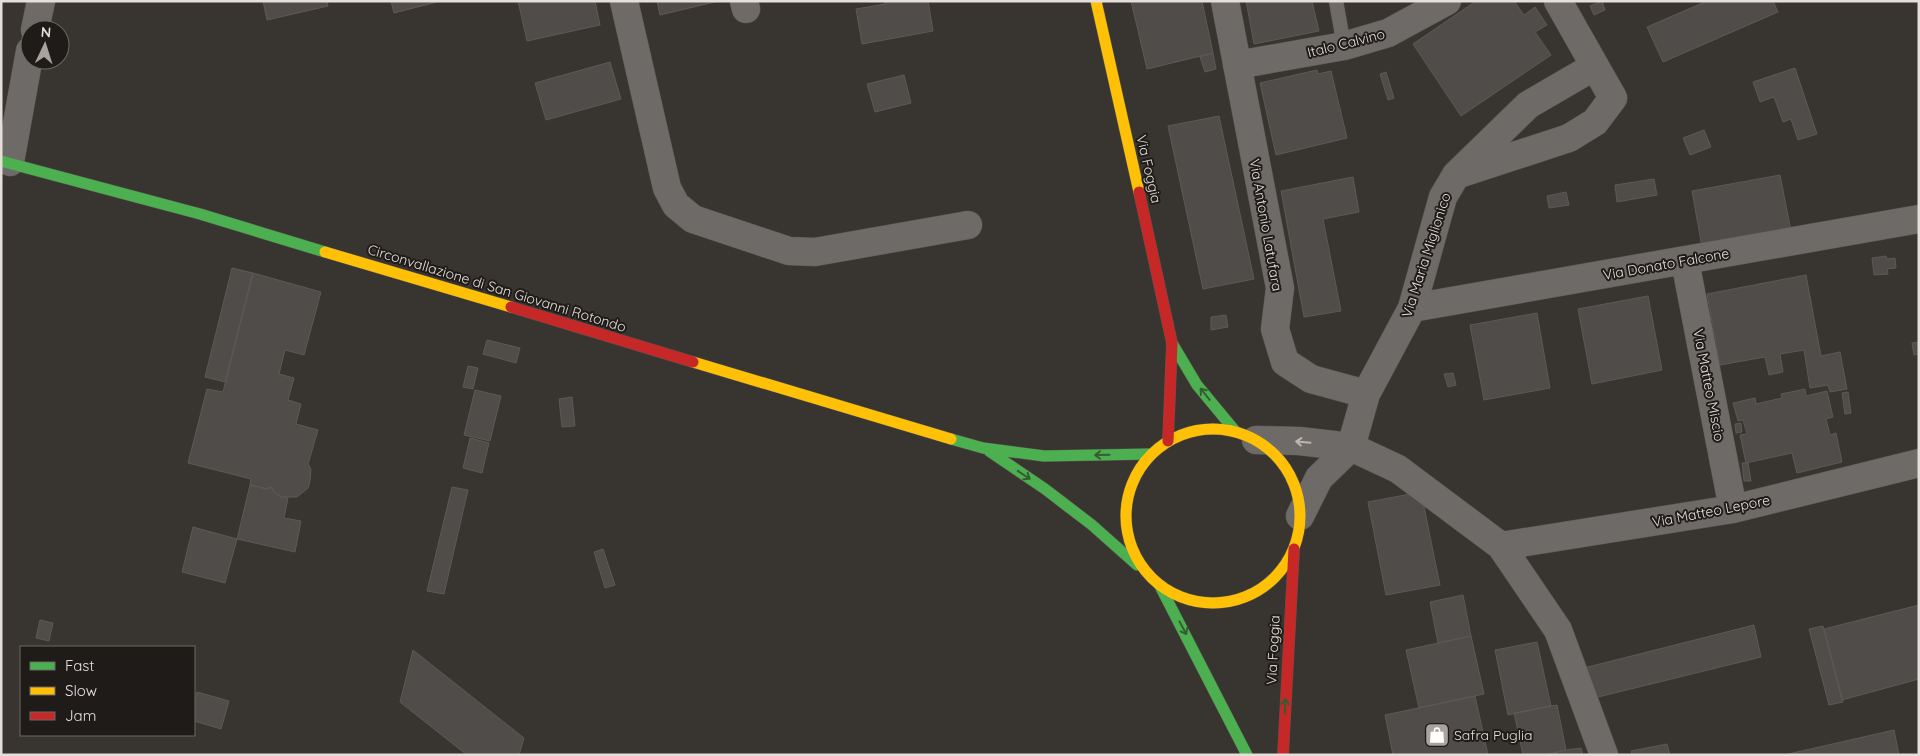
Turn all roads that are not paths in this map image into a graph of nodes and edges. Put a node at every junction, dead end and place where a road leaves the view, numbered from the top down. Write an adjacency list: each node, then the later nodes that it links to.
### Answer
1 (41, 1): 8 (street)
2 (624, 1): 16 (street)
3 (1096, 1): 19 (main road, Via Foggia)
4 (1225, 1): 10 (street, Via Antonio Latufara)
5 (1336, 1): 9 (lane)
6 (1447, 1): 9 (street, Italo Calvino)
7 (1558, 1): 11 (street)
8 (37, 20)
9 (1344, 46): 10 (street, Italo Calvino)
10 (1238, 65): 20 (street, Via Antonio Latufara)
11 (1595, 66): 14 (street, Via Maria Miglionico); 14 (street)
12 (26, 70): 13 (street)
13 (6, 161): 24 (main road, Circonvallazione di San Giovanni Rotondo)
14 (1456, 174): 18 (street, Via Maria Miglionico)
15 (1919, 219): 17 (street, Via Donato Falcone)
16 (968, 224)
17 (1685, 261): 18 (street, Via Donato Falcone); 27 (street, Via Matteo Miscio)
18 (1412, 308): 20 (street, Via Maria Miglionico)
19 (1172, 343): 21 (main road, Via Foggia, one-way to 19); 22 (main road, Via Foggia)
20 (1366, 394): 23 (street, Via Maria Miglionico)
21 (1246, 436): 22 (main road, Via Foggia); 23 (street, one-way to 21); 28 (main road, Via Foggia)
22 (1168, 441): 25 (main road, Via Foggia)
23 (1351, 447): 28 (street); 29 (street)
24 (983, 448): 25 (main road, Circonvallazione di San Giovanni Rotondo, one-way to 24); 31 (main road, Circonvallazione di San Giovanni Rotondo, one-way to 31)
25 (1151, 454): 31 (main road, Via Foggia)
26 (1919, 463): 27 (street, Via Matteo Lepore)
27 (1733, 509): 29 (street, Via Matteo Lepore)
28 (1300, 516): 30 (main road, Via Foggia)
29 (1502, 546): 35 (street)
30 (1294, 548): 32 (main road, Via Foggia); 34 (main road, Via Foggia, one-way to 30)
31 (1146, 572): 32 (main road, Via Foggia)
32 (1160, 586): 33 (main road, Via Foggia, one-way to 33)
33 (1247, 755)
34 (1283, 755)
35 (1604, 755)

